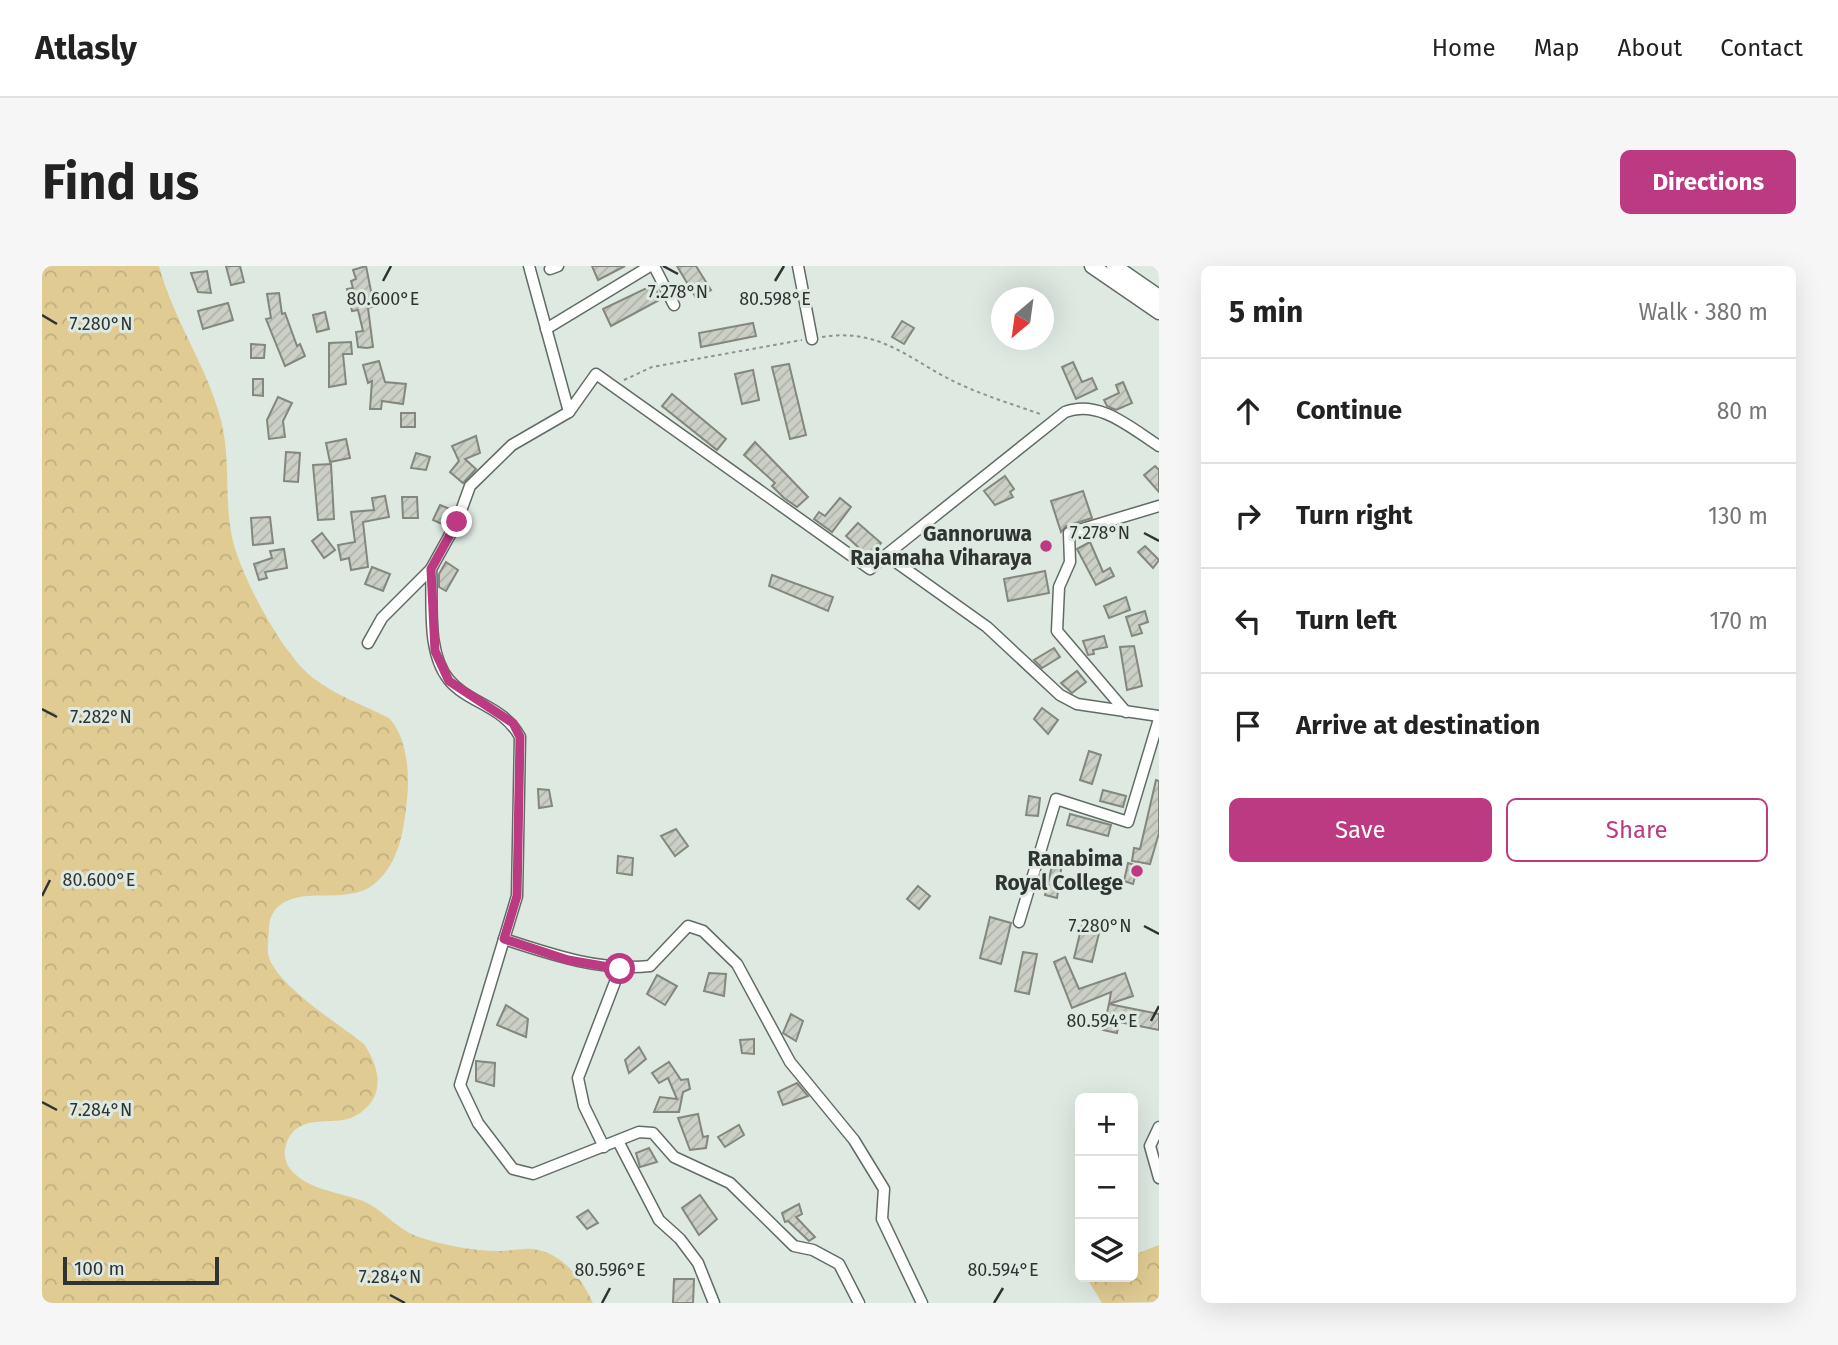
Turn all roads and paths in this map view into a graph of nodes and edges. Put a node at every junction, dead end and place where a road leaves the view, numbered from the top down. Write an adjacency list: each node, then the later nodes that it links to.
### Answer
1 (529, 266): 9 (street)
2 (652, 266): 7 (street); 9 (street)
3 (798, 266): 10 (street)
4 (1092, 266): 8 (main road)
5 (1114, 266): 6 (main road)
6 (1159, 297)
7 (674, 305)
8 (1159, 312)
9 (546, 329): 12 (street)
10 (812, 338): 11 (path); 13 (path)
11 (617, 388): 12 (street); 16 (street)
12 (569, 412): 17 (street)
13 (1054, 419): 14 (street); 16 (street)
14 (1159, 446)
15 (1159, 506): 19 (street)
16 (886, 555): 19 (street)
17 (431, 569): 18 (street); 22 (street)
18 (368, 643)
19 (1126, 712): 20 (street)
20 (1159, 717): 21 (street)
21 (1019, 922)
22 (504, 939): 23 (street); 26 (street)
23 (620, 969): 26 (street); 30 (street)
24 (1159, 1127): 27 (street)
25 (618, 1141): 26 (street); 28 (street); 29 (street)
26 (604, 1147)
27 (1159, 1178)
28 (714, 1303)
29 (859, 1303)
30 (922, 1303)

